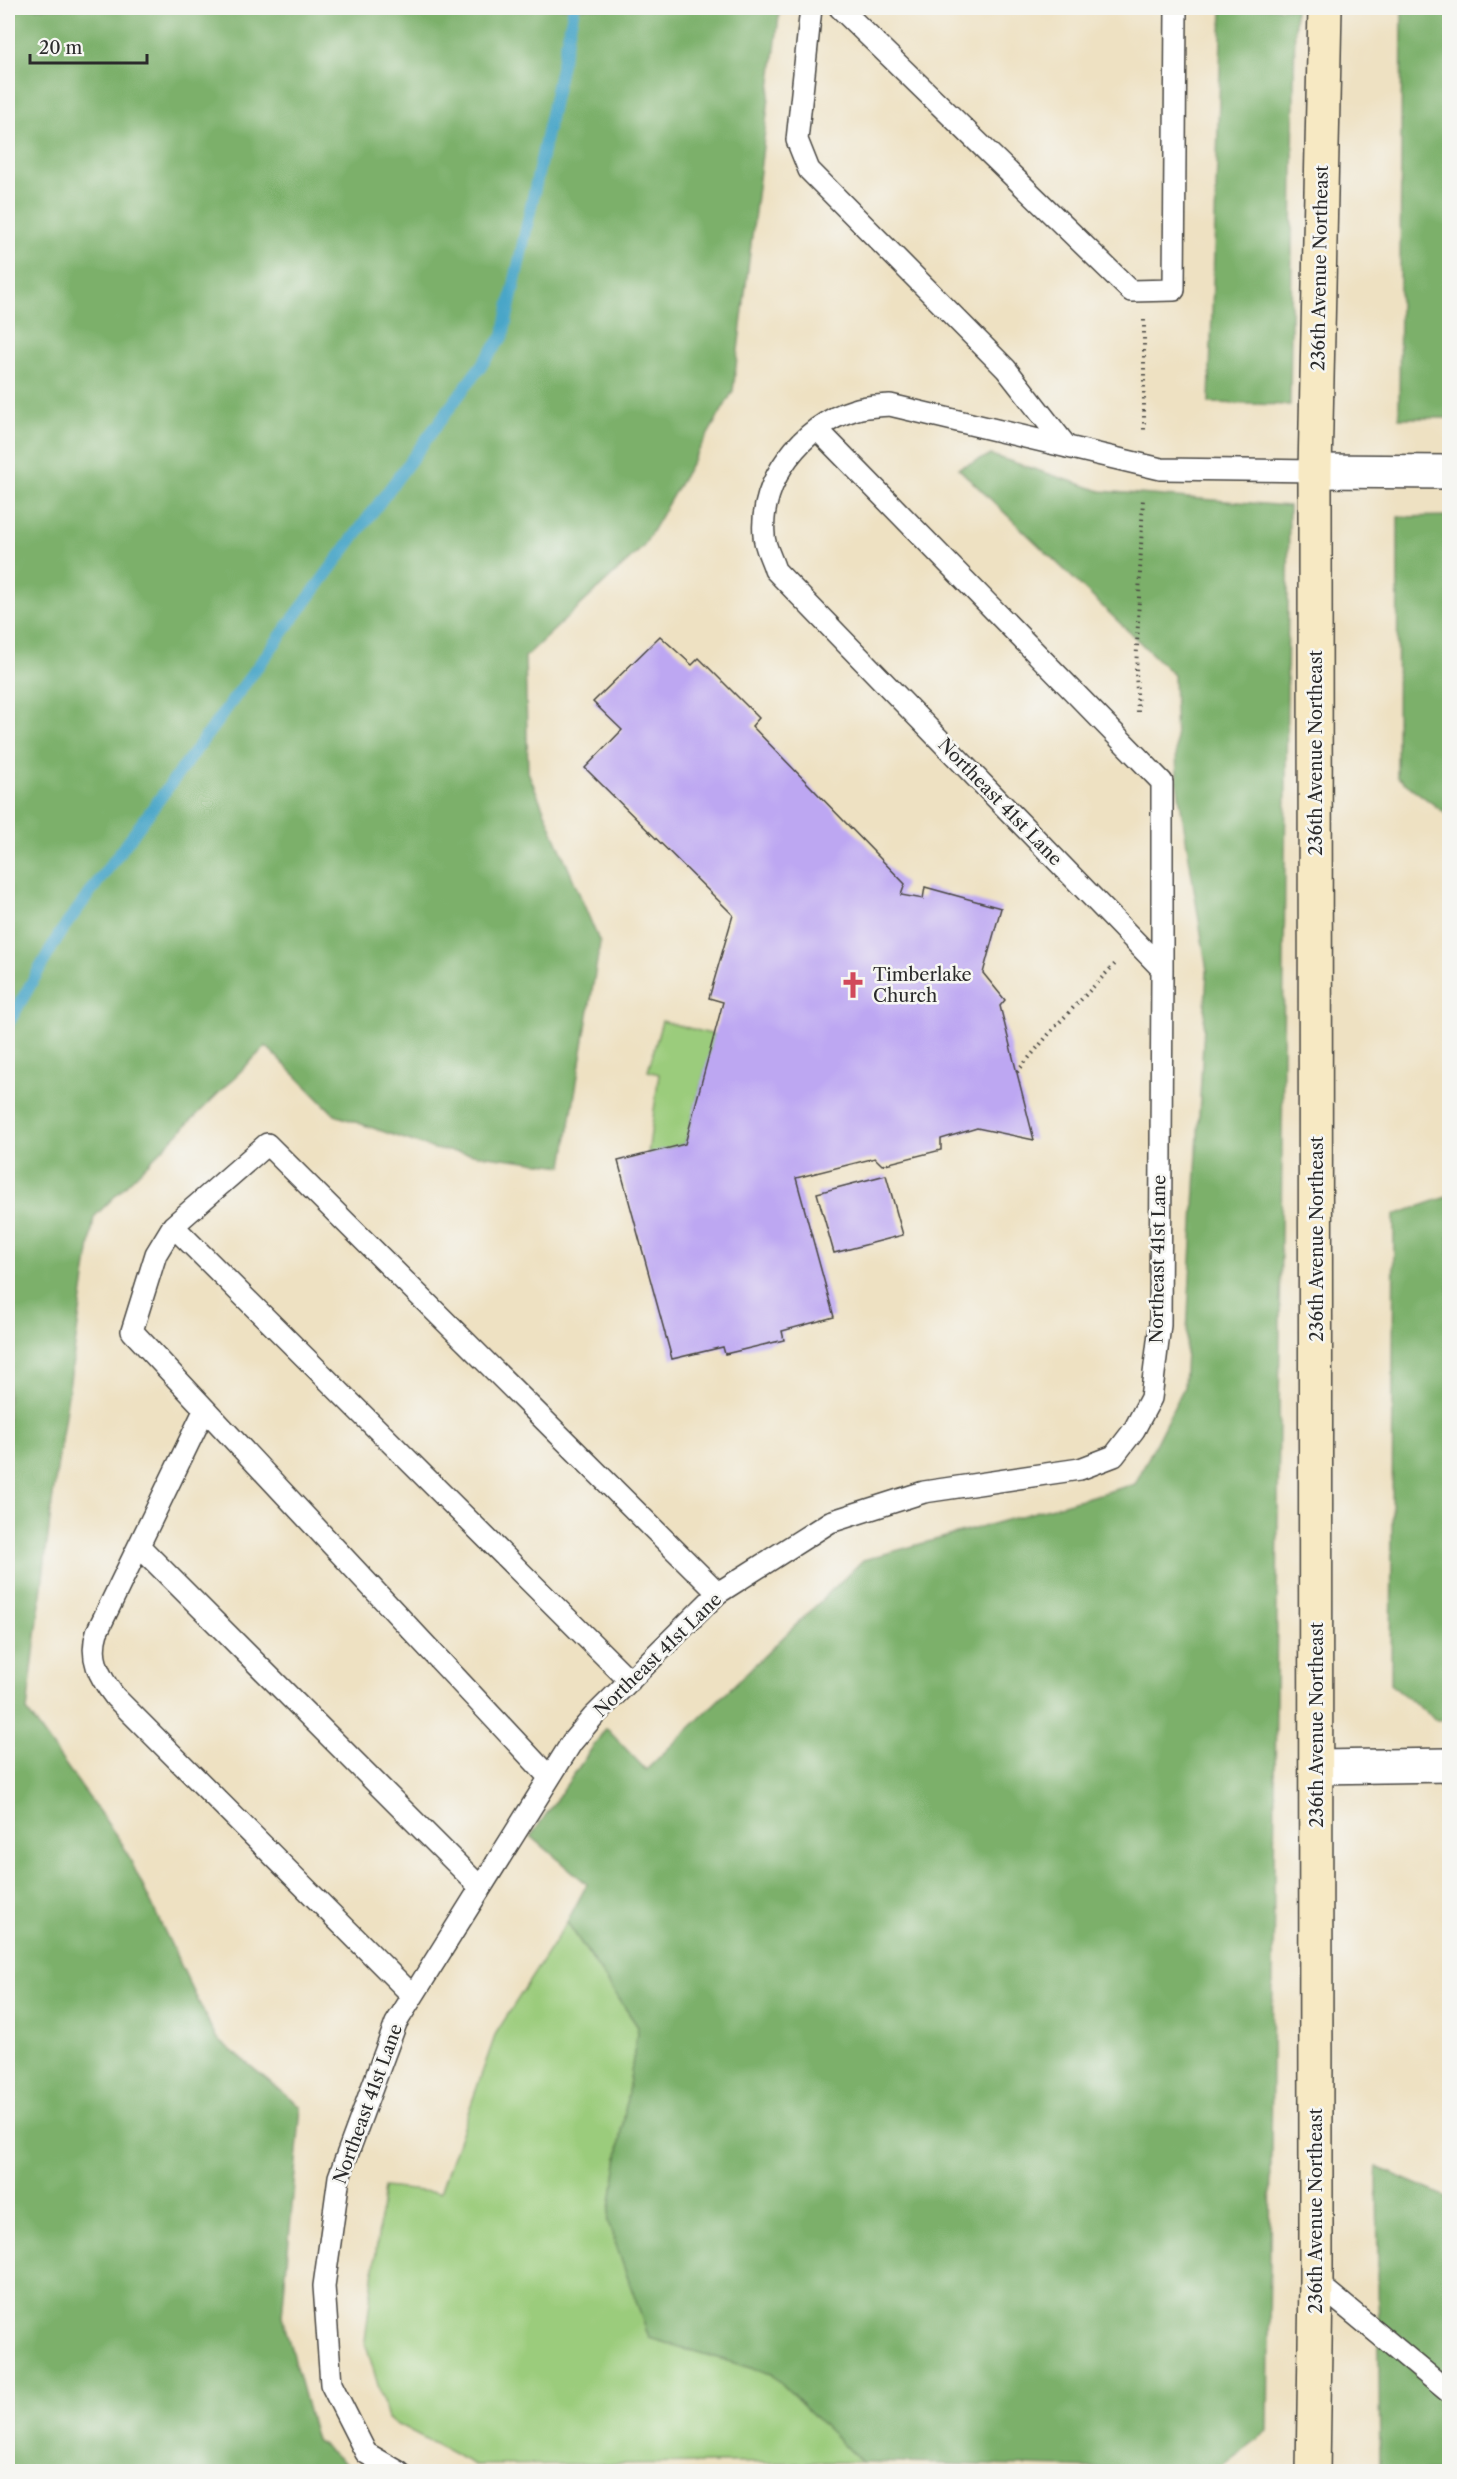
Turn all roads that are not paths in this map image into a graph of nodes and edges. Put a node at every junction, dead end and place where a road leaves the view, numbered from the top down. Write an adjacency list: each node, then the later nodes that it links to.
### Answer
1 (812, 8): 6 (lane)
2 (840, 8): 3 (lane)
3 (1176, 8)
4 (1325, 8): 7 (street, 236th Avenue Northeast)
5 (817, 429): 6 (lane, Northeast 41st Lane); 9 (lane); 9 (lane, Northeast 41st Lane)
6 (1067, 447): 7 (lane, Northeast 41st Lane)
7 (1316, 471): 8 (street); 16 (street, 236th Avenue Northeast)
8 (1449, 472)
9 (1162, 969): 13 (lane, Northeast 41st Lane)
10 (173, 1226): 11 (lane); 13 (lane); 14 (lane)
11 (205, 1409): 12 (lane); 17 (lane)
12 (139, 1546): 18 (lane); 19 (lane)
13 (718, 1593): 14 (lane, Northeast 41st Lane)
14 (630, 1681): 17 (lane, Northeast 41st Lane)
15 (1449, 1765): 16 (street)
16 (1317, 1767): 20 (street, 236th Avenue Northeast)
17 (549, 1778): 18 (lane, Northeast 41st Lane)
18 (480, 1887): 19 (lane, Northeast 41st Lane)
19 (412, 1995): 22 (lane, Northeast 41st Lane)
20 (1316, 2282): 21 (lane); 23 (street, 236th Avenue Northeast)
21 (1449, 2393)
22 (399, 2472)
23 (1313, 2472)

